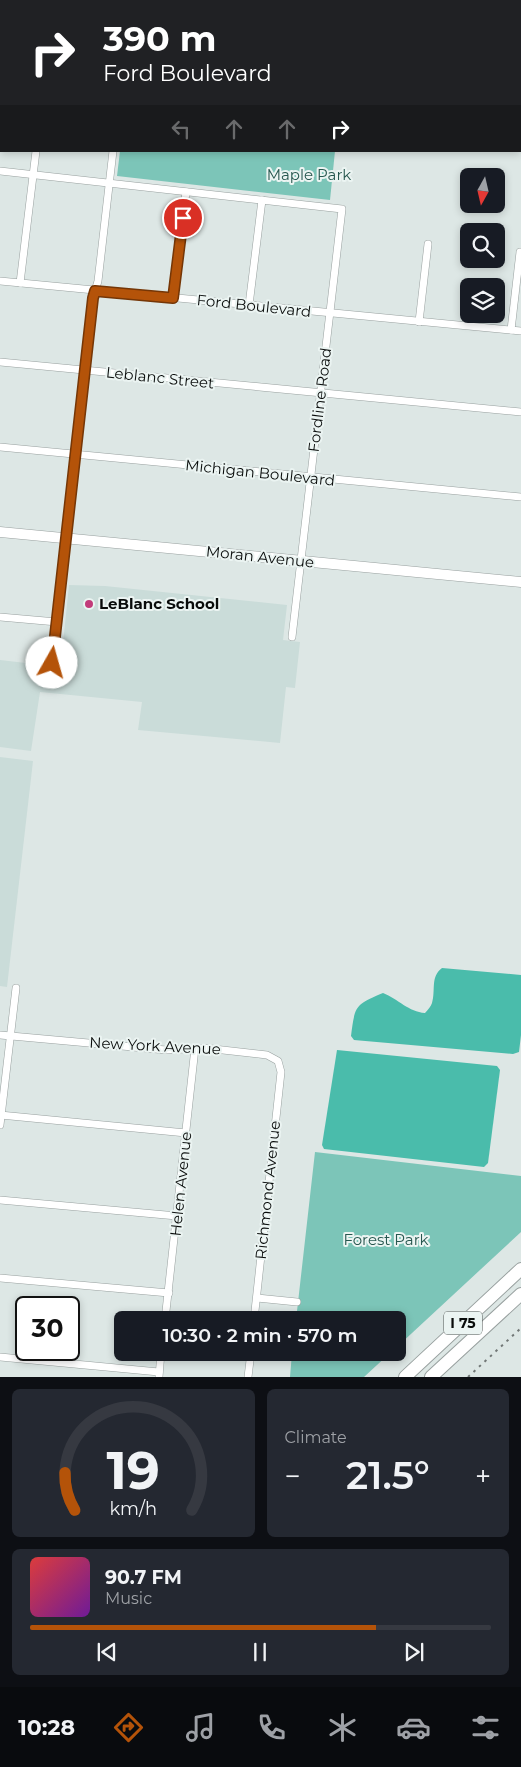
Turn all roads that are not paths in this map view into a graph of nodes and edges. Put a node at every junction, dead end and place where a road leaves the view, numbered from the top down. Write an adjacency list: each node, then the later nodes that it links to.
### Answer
1 (36, 152): 4 (street)
2 (113, 152): 5 (street)
3 (0, 171): 4 (street)
4 (33, 175): 5 (street); 11 (street)
5 (110, 184): 6 (street); 12 (street)
6 (186, 192): 7 (street); 13 (street)
7 (262, 200): 14 (street); 15 (street, Fordline Road)
8 (428, 244): 16 (street)
9 (520, 252): 17 (street)
10 (0, 281): 11 (street, Ford Boulevard)
11 (20, 283): 12 (street, Ford Boulevard)
12 (95, 291): 13 (street, Ford Boulevard); 20 (street)
13 (173, 298): 14 (street, Ford Boulevard)
14 (249, 305): 15 (street, Ford Boulevard)
15 (330, 314): 16 (street, Ford Boulevard); 21 (street, Fordline Road)
16 (419, 322): 17 (street, Ford Boulevard)
17 (511, 330): 18 (street, Ford Boulevard)
18 (521, 331)
19 (0, 362): 20 (street, Leblanc Street)
20 (86, 370): 21 (street, Leblanc Street); 24 (street)
21 (320, 393): 22 (street, Leblanc Street); 25 (street, Fordline Road)
22 (521, 412)
23 (0, 447): 24 (street, Michigan Boulevard)
24 (76, 454): 25 (street, Michigan Boulevard); 28 (street)
25 (311, 478): 26 (street, Michigan Boulevard); 29 (street, Fordline Road)
26 (521, 497)
27 (0, 532): 28 (main road, Moran Avenue)
28 (66, 539): 29 (main road, Moran Avenue); 32 (street)
29 (302, 561): 30 (main road, Moran Avenue); 33 (street, Fordline Road)
30 (521, 582)
31 (0, 617): 32 (street)
32 (57, 622): 34 (street)
33 (292, 637)
34 (52, 663)
35 (16, 988): 37 (street)
36 (0, 1035): 37 (street, New York Avenue)
37 (10, 1036): 38 (street, New York Avenue); 40 (street)
38 (195, 1048): 39 (street, New York Avenue); 42 (street, Helen Avenue)
39 (278, 1061): 49 (street, Richmond Avenue)
40 (1, 1115): 41 (street); 42 (street)
41 (0, 1125)
42 (186, 1133): 44 (street, Helen Avenue)
43 (0, 1200): 44 (street)
44 (177, 1216): 47 (street, Helen Avenue)
45 (521, 1269): 58 (highway, I 75)
46 (0, 1278): 47 (street)
47 (169, 1294): 51 (street, Helen Avenue)
48 (521, 1294): 59 (highway, I 75)
49 (257, 1298): 50 (street); 52 (street, Richmond Avenue)
50 (297, 1302)
51 (166, 1311)
52 (255, 1311)
53 (0, 1358): 56 (street)
54 (161, 1361): 56 (street)
55 (249, 1361): 57 (street)
56 (159, 1375)
57 (248, 1377)
58 (404, 1377)
59 (431, 1377)

